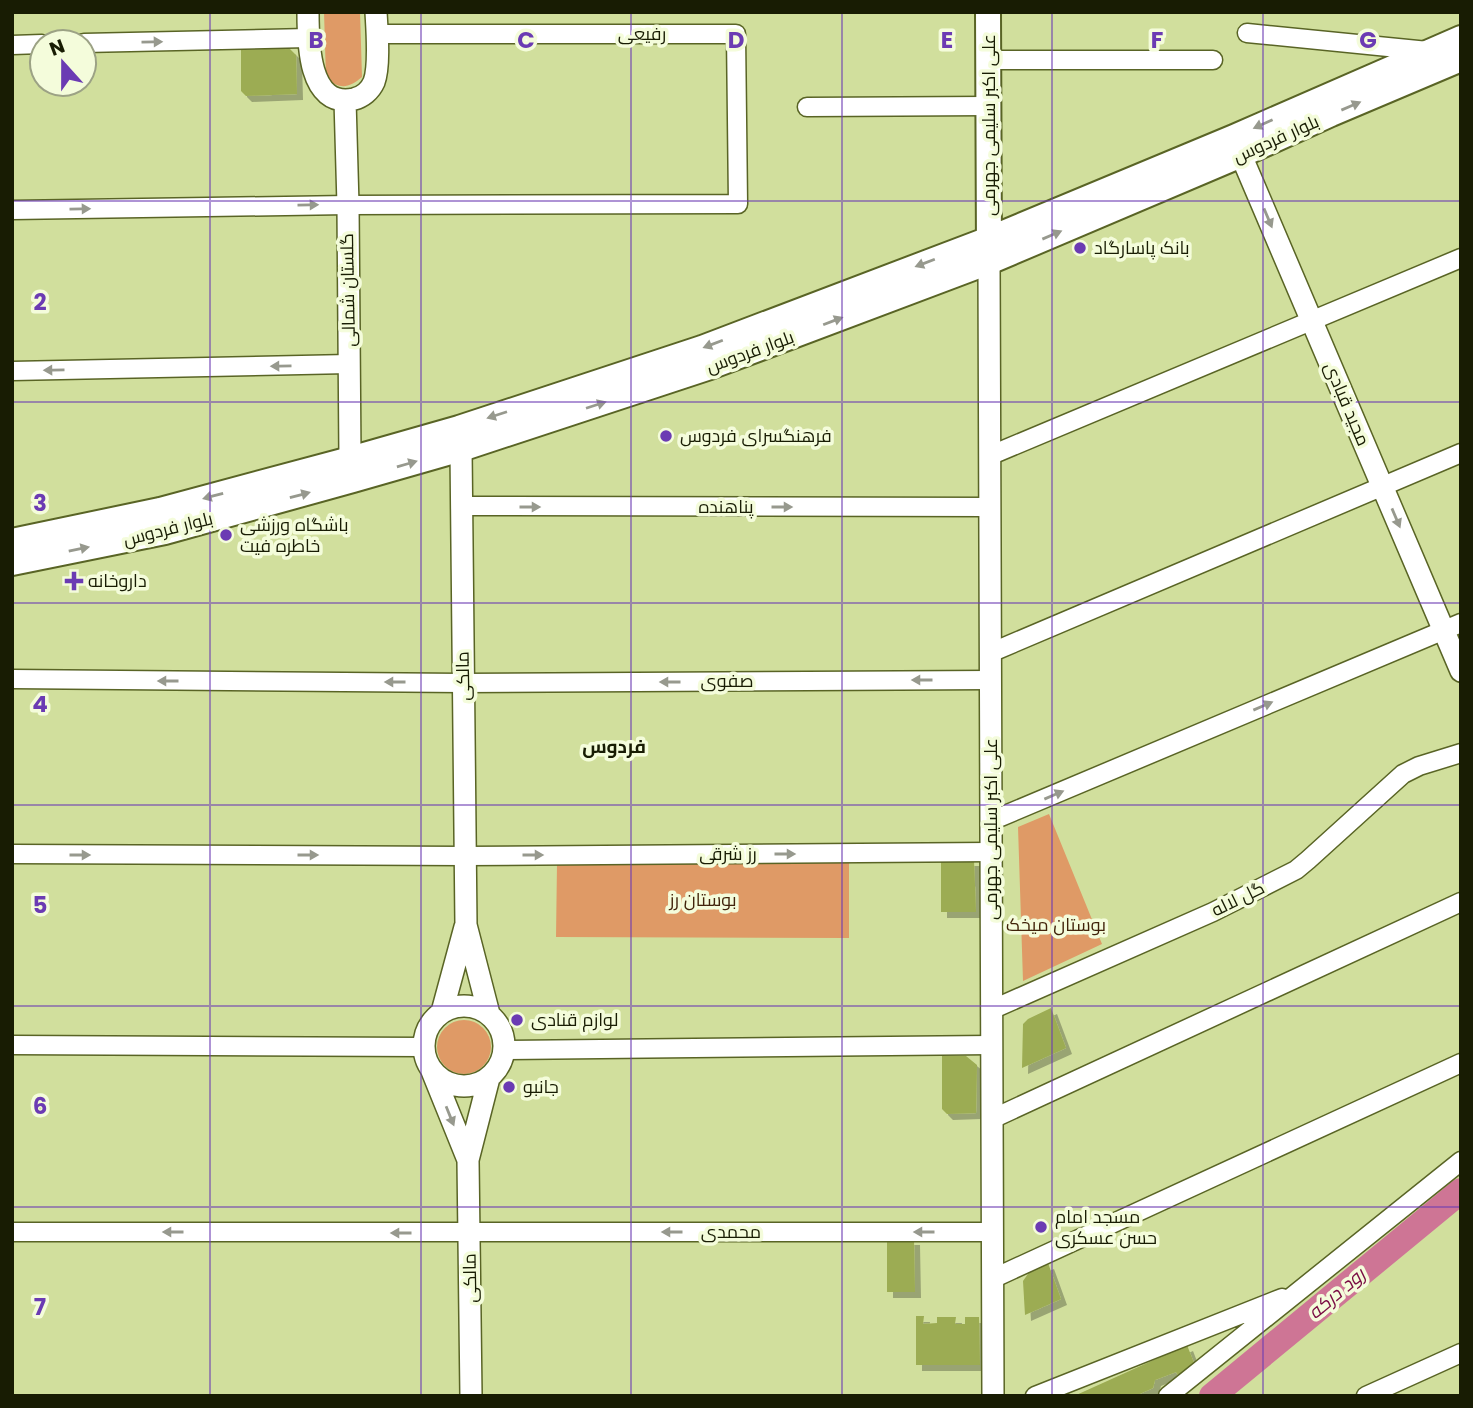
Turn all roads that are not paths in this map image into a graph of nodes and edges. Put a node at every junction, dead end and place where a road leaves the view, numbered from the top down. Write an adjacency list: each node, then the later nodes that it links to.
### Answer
1 (308, 12): 6 (street)
2 (376, 12): 5 (street)
3 (988, 12): 10 (main road, علی اکبر سلیمی جهرمی)
4 (1247, 33): 9 (street)
5 (377, 34): 12 (street); 16 (street, رفیعی)
6 (308, 38): 8 (street, one-way to 6); 12 (street)
7 (1461, 38): 9 (main road, بلوار فردوس)
8 (98, 43)
9 (1444, 59): 15 (main road, بلوار فردوس)
10 (989, 60): 11 (street); 13 (main road, علی اکبر سلیمی جهرمی)
11 (1213, 60)
12 (345, 100): 16 (street, گلستان شمالی)
13 (989, 106): 14 (street); 18 (main road, علی اکبر سلیمی جهرمی)
14 (807, 107)
15 (1238, 146): 18 (main road, بلوار فردوس); 20 (street, مجید قبادی, one-way to 20)
16 (348, 205): 17 (street, one-way to 16); 21 (street, گلستان شمالی)
17 (12, 210)
18 (989, 250): 23 (main road, بلوار فردوس); 25 (street, علی اکبر سلیمی جهرمی)
19 (1461, 258): 20 (street)
20 (1312, 321): 25 (street); 27 (street, مجید قبادی)
21 (349, 364): 22 (street, one-way to 22); 26 (street, گلستان شمالی)
22 (12, 371)
23 (460, 438): 26 (main road, بلوار فردوس); 28 (street, مالکی)
24 (1461, 453): 27 (street)
25 (989, 456): 29 (street, علی اکبر سلیمی جهرمی)
26 (351, 470): 30 (main road, بلوار فردوس, one-way to 30); 31 (main road, بلوار فردوس, one-way to 26)
27 (1382, 486): 32 (street, مجید قبادی, one-way to 32); 33 (street)
28 (462, 506): 29 (street, پناهنده, one-way to 29); 37 (street, مالکی)
29 (990, 507): 33 (street, علی اکبر سلیمی جهرمی)
30 (12, 541)
31 (12, 563)
32 (1452, 627): 34 (street, مجید قبادی); 39 (street, one-way to 32)
33 (990, 653): 36 (street, علی اکبر سلیمی جهرمی)
34 (1461, 671)
35 (12, 680): 37 (street, صفوی, one-way to 35)
36 (990, 680): 37 (street, صفوی, one-way to 37); 39 (street, علی اکبر سلیمی جهرمی)
37 (463, 683): 42 (street, مالکی)
38 (1461, 754): 45 (street, گل لاله)
39 (991, 821): 40 (street, علی اکبر سلیمی جهرمی)
40 (991, 852): 42 (street, رز شرقی, one-way to 40); 45 (street, علی اکبر سلیمی جهرمی)
41 (12, 854): 42 (street, رز شرقی, one-way to 42)
42 (465, 856): 44 (street, مالکی)
43 (1461, 902): 55 (street)
44 (466, 925): 46 (street, مالکی); 47 (street, مالکی)
45 (991, 1010): 49 (street, علی اکبر سلیمی جهرمی)
46 (442, 1012): 47 (street); 50 (street)
47 (489, 1014): 51 (street)
48 (12, 1045): 50 (street)
49 (991, 1045): 51 (street); 55 (street, علی اکبر سلیمی جهرمی)
50 (423, 1047): 53 (street)
51 (504, 1050): 54 (street)
52 (1461, 1063): 61 (street)
53 (432, 1071): 54 (street); 56 (street, مالکی, one-way to 56)
54 (489, 1078): 56 (street, مالکی)
55 (992, 1119): 59 (street, علی اکبر سلیمی جهرمی)
56 (468, 1160): 60 (street, مالکی)
57 (1461, 1161): 62 (street)
58 (12, 1232): 60 (street, محمدی, one-way to 58)
59 (992, 1232): 60 (street, محمدی, one-way to 60); 61 (street, علی اکبر سلیمی جهرمی)
60 (469, 1233): 64 (street, مالکی)
61 (992, 1279): 65 (street, علی اکبر سلیمی جهرمی)
62 (1298, 1291): 66 (street); 67 (street)
63 (1461, 1353): 68 (street)
64 (471, 1396)
65 (993, 1396)
66 (1035, 1396)
67 (1168, 1396)
68 (1366, 1396)

